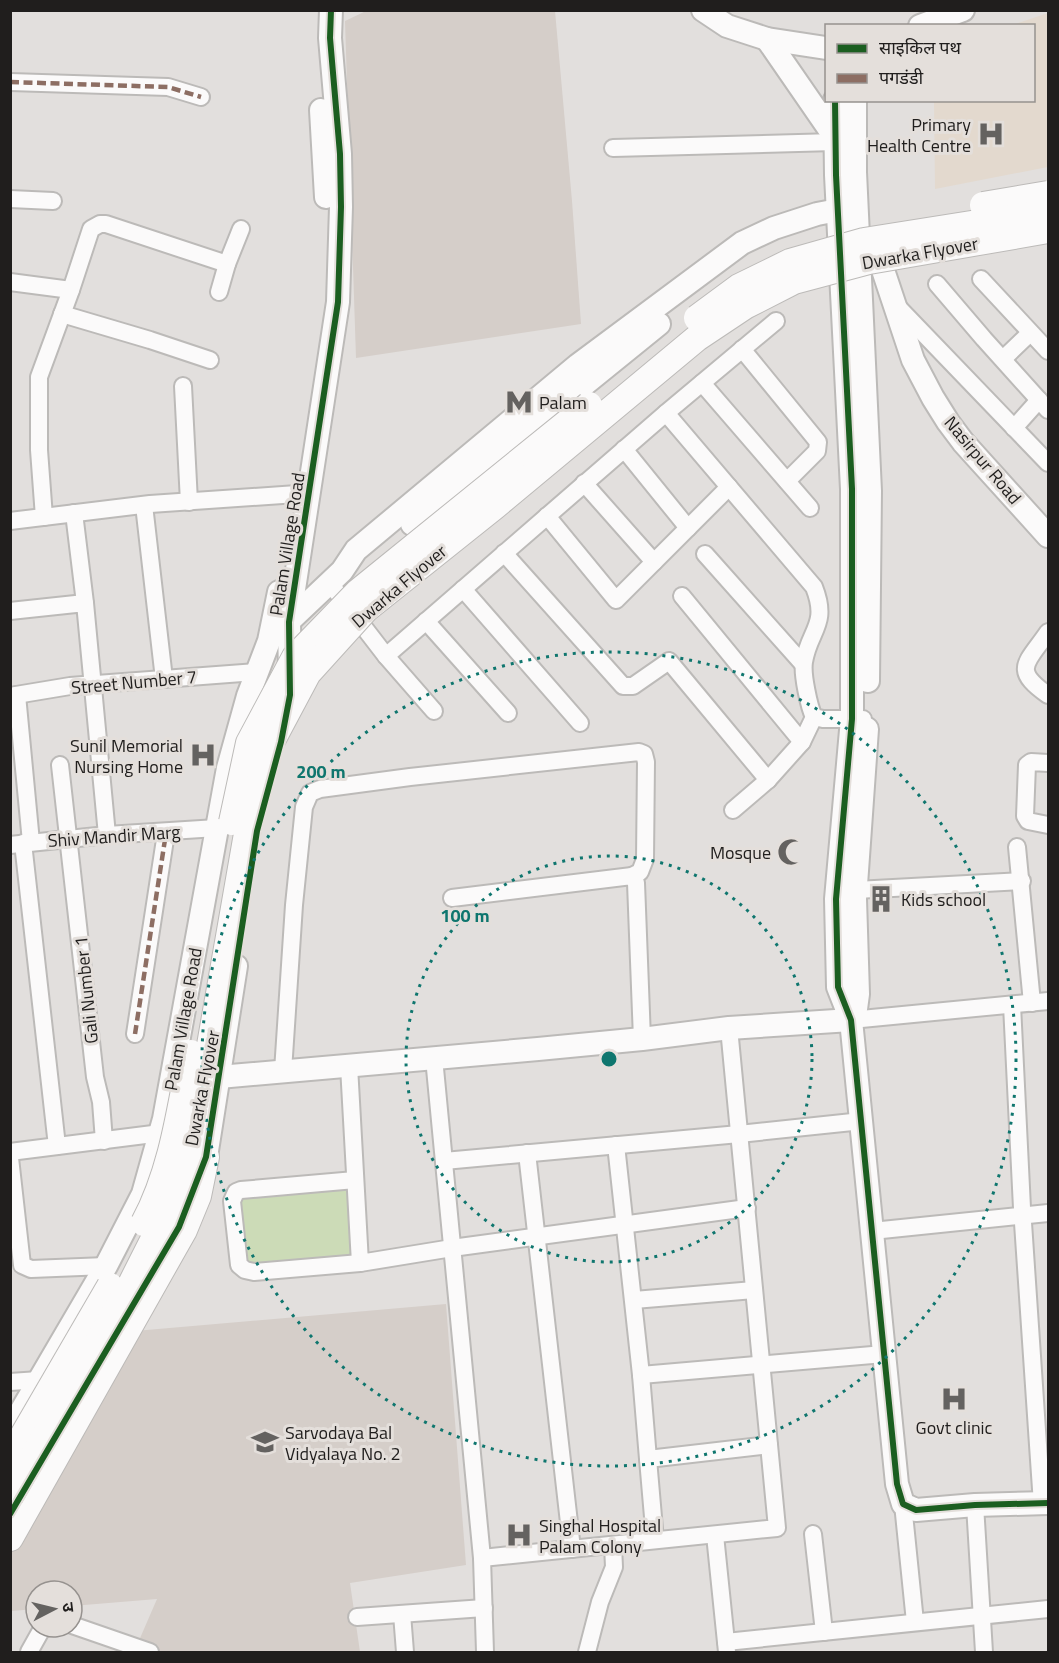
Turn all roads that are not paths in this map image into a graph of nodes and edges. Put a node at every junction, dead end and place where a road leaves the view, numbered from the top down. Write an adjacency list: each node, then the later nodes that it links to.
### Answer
1 (322, 10): 47 (street, Palam Village Road)
2 (331, 10): 66 (street, Palam Village Road)
3 (703, 10): 6 (street)
4 (963, 10): 5 (street)
5 (925, 24)
6 (767, 39): 7 (street); 12 (street)
7 (825, 48)
8 (10, 82): 9 (street)
9 (201, 98)
10 (835, 102): 12 (street)
11 (855, 102): 18 (street)
12 (835, 139): 13 (street); 18 (street)
13 (613, 148)
14 (1048, 194): 23 (main road, bridge)
15 (10, 199): 16 (street)
16 (53, 201)
17 (1048, 212): 23 (main road, Dwarka Flyover, bridge)
18 (844, 216): 29 (street, Nasirpur Road); 60 (street); 79 (street)
19 (241, 229): 22 (street)
20 (1048, 231): 23 (main road, Dwarka Flyover, bridge)
21 (1048, 247): 23 (main road, bridge)
22 (227, 264): 27 (street); 28 (street)
23 (821, 264): 138 (main road, Dwarka Flyover, bridge); 141 (main road, Dwarka Flyover, bridge)
24 (981, 279): 32 (street)
25 (10, 282): 27 (street)
26 (937, 284): 35 (street)
27 (71, 290): 30 (street)
28 (219, 292)
29 (894, 302): 41 (street); 56 (street, Nasirpur Road)
30 (62, 314): 36 (street); 53 (street)
31 (776, 321): 33 (street)
32 (1030, 333): 34 (street); 35 (street)
33 (742, 349): 37 (street); 44 (street)
34 (1048, 351)
35 (1003, 359): 39 (street)
36 (210, 360)
37 (702, 383): 40 (street); 44 (street)
38 (183, 386): 48 (street)
39 (1044, 405): 41 (street)
40 (666, 412): 42 (street); 46 (street)
41 (1014, 428): 43 (street)
42 (624, 449): 45 (street); 55 (street)
43 (1048, 463)
44 (787, 481): 50 (street)
45 (584, 483): 52 (street); 59 (street)
46 (729, 487): 55 (street); 70 (street)
47 (297, 494): 48 (street); 68 (street, Palam Village Road)
48 (189, 502): 49 (street)
49 (144, 505): 51 (street); 72 (street)
50 (810, 508)
51 (74, 513): 53 (street); 63 (street)
52 (547, 516): 57 (street); 59 (street)
53 (44, 517): 54 (street)
54 (10, 521)
55 (688, 528): 59 (street)
56 (1048, 536)
57 (504, 553): 61 (street); 84 (street)
58 (705, 554): 70 (street)
59 (654, 562)
60 (336, 577): 66 (street); 69 (street)
61 (463, 590): 65 (street); 80 (street)
62 (682, 596): 81 (street)
63 (85, 603): 64 (street); 73 (street)
64 (10, 611)
65 (426, 621): 69 (street); 77 (street)
66 (290, 622): 68 (street); 107 (street, Palam Village Road)
67 (1048, 632): 75 (street)
68 (269, 641): 71 (street, Palam Village Road)
69 (386, 656): 76 (street)
70 (803, 664): 78 (street)
71 (258, 672): 72 (street, Street Number 7); 87 (street, Palam Village Road)
72 (164, 679): 73 (street, Street Number 7)
73 (93, 685): 74 (street, Street Number 7); 89 (street)
74 (14, 695): 91 (street)
75 (1048, 695)
76 (434, 711)
77 (508, 713)
78 (814, 717): 79 (street); 81 (street)
79 (860, 719): 95 (street); 99 (street)
80 (580, 723)
81 (802, 742): 84 (street)
82 (1048, 763): 86 (street)
83 (60, 765): 90 (street, Gali Number 1)
84 (768, 780): 85 (street)
85 (733, 810)
86 (1048, 825)
87 (217, 828): 88 (street, Shiv Mandir Marg); 106 (street, Palam Village Road)
88 (166, 833): 89 (street, Shiv Mandir Marg); 101 (street)
89 (107, 835): 90 (street, Shiv Mandir Marg)
90 (68, 839): 91 (street, Shiv Mandir Marg); 111 (street, Gali Number 1)
91 (21, 843): 113 (street)
92 (1017, 847): 94 (street)
93 (632, 876): 96 (street); 102 (street); 105 (street)
94 (1022, 881): 95 (street); 97 (street)
95 (856, 890): 99 (street)
96 (452, 898)
97 (1040, 1002): 98 (street)
98 (1012, 1005): 99 (street); 122 (street)
99 (851, 1020): 100 (street); 108 (street)
100 (729, 1028): 102 (street); 110 (street)
101 (135, 1034)
102 (642, 1039): 103 (street)
103 (434, 1058): 104 (street); 118 (street)
104 (349, 1066): 105 (street); 119 (street)
105 (283, 1071): 107 (street)
106 (172, 1074): 107 (street); 109 (street, Palam Village Road)
107 (219, 1077): 116 (street, Palam Village Road)
108 (862, 1121): 110 (street); 124 (street)
109 (160, 1133): 111 (street); 128 (street, Palam Village Road)
110 (739, 1134): 112 (street); 120 (street)
111 (104, 1141): 113 (street)
112 (616, 1145): 115 (street); 123 (street)
113 (57, 1146): 114 (street)
114 (10, 1152)
115 (527, 1153): 118 (street); 125 (street)
116 (206, 1157): 141 (main road)
117 (10, 1158): 128 (street)
118 (444, 1161): 126 (street)
119 (355, 1180): 127 (street); 127 (street)
120 (747, 1208): 123 (street); 129 (street)
121 (1048, 1213): 122 (street)
122 (1023, 1216): 124 (street); 140 (street)
123 (624, 1224): 125 (street); 130 (street)
124 (872, 1231): 131 (street)
125 (536, 1237): 126 (street); 149 (street)
126 (452, 1248): 127 (street); 150 (street)
127 (360, 1263)
128 (106, 1266): 134 (street, Palam Village Road)
129 (754, 1290): 130 (street); 132 (street)
130 (634, 1300): 133 (street)
131 (884, 1354): 132 (street); 142 (street)
132 (761, 1364): 133 (street); 137 (street)
133 (641, 1375): 139 (street)
134 (39, 1380): 135 (street); 136 (street, Palam Village Road)
135 (10, 1382)
136 (10, 1430)
137 (769, 1445): 139 (street); 145 (street)
138 (10, 1458)
139 (648, 1459): 147 (street)
140 (1045, 1503): 143 (street)
141 (18, 1504): 146 (main road)
142 (903, 1504): 143 (street); 156 (street)
143 (975, 1505): 154 (street)
144 (813, 1534): 158 (street)
145 (715, 1535): 147 (street); 160 (street)
146 (10, 1538)
147 (655, 1540): 148 (street)
148 (613, 1545): 149 (street); 165 (street)
149 (572, 1549): 150 (street)
150 (482, 1558): 151 (street)
151 (484, 1608): 153 (street); 164 (street)
152 (1048, 1609): 154 (street)
153 (402, 1614): 155 (street); 163 (street)
154 (982, 1615): 156 (street); 166 (street)
155 (357, 1617)
156 (915, 1622): 158 (street)
157 (84, 1629): 162 (street)
158 (824, 1632): 160 (street)
159 (37, 1639): 161 (street)
160 (727, 1647)
161 (29, 1653)
162 (150, 1653)
163 (405, 1653)
164 (485, 1653)
165 (587, 1653)
166 (984, 1653)

